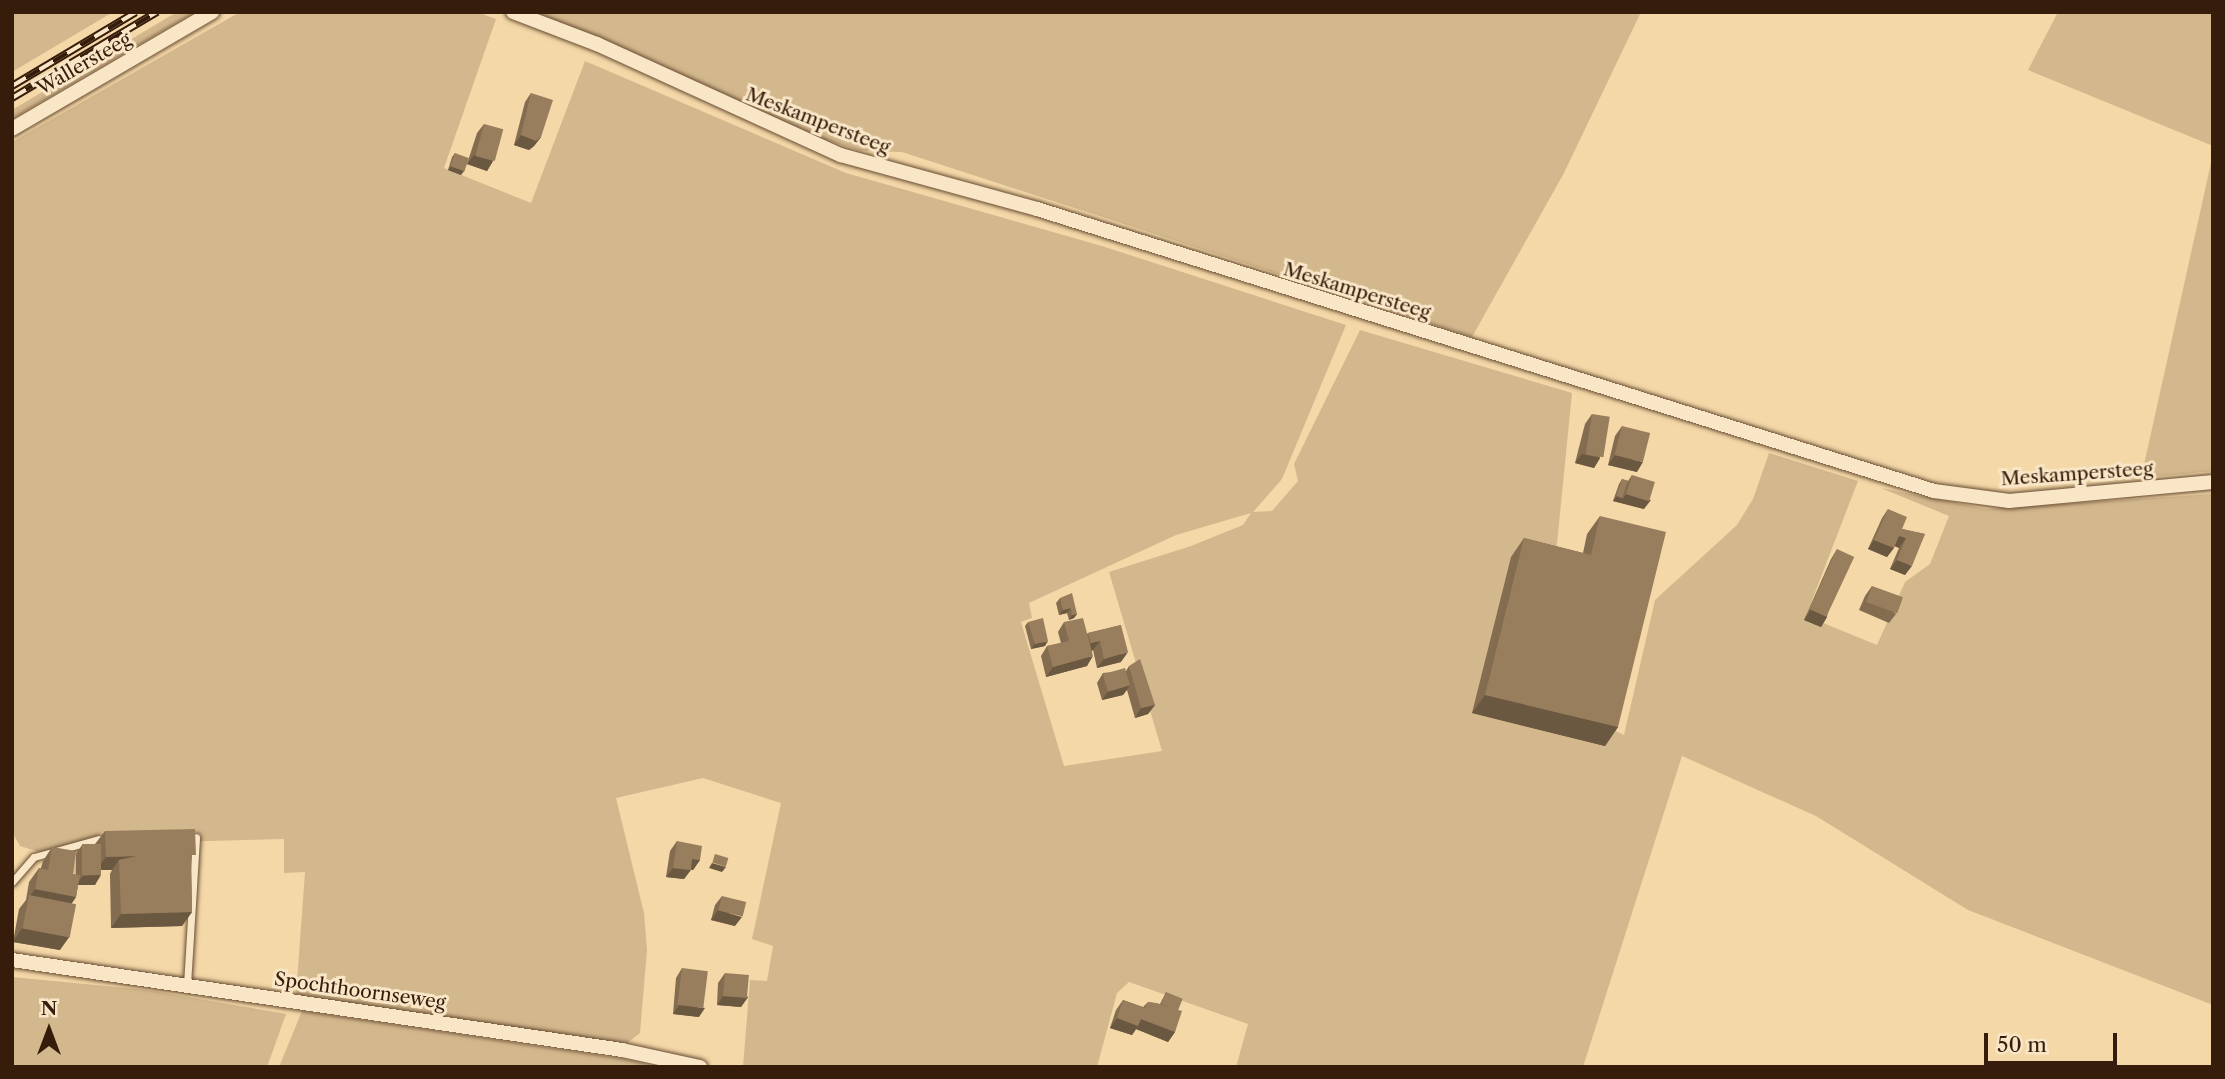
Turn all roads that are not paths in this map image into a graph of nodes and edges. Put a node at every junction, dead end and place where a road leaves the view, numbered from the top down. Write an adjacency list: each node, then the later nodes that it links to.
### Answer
1 (212, 12): 3 (street, Wallersteeg)
2 (513, 12): 4 (street, Meskampersteeg)
3 (12, 129)
4 (2213, 482)
5 (196, 836): 9 (lane)
6 (99, 839): 7 (lane)
7 (12, 882)
8 (12, 960): 9 (street, Spochthoornseweg)
9 (187, 985): 10 (street, Spochthoornseweg)
10 (700, 1067)

